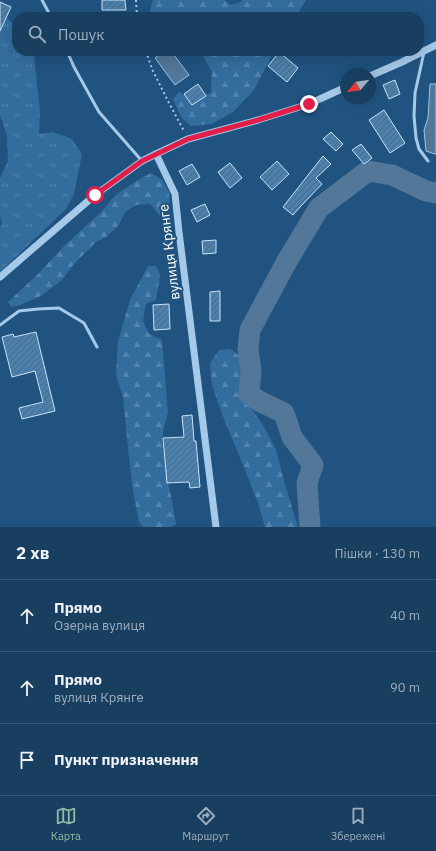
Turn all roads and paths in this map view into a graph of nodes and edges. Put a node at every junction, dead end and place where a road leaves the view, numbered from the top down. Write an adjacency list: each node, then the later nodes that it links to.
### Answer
1 (42, 0): 3 (lane)
2 (136, 0): 4 (path)
3 (48, 12)
4 (137, 12)
5 (436, 45): 6 (street)
6 (424, 50)
7 (70, 56): 16 (lane)
8 (148, 56): 13 (path)
9 (413, 56): 11 (street)
10 (423, 56): 15 (lane)
11 (376, 73)
12 (340, 90): 13 (street)
13 (188, 139): 14 (street)
14 (156, 154): 16 (street); 20 (street, вулиця Крянге)
15 (428, 160)
16 (142, 161): 17 (street)
17 (0, 277)
18 (0, 325): 19 (lane)
19 (97, 346)
20 (216, 527)

